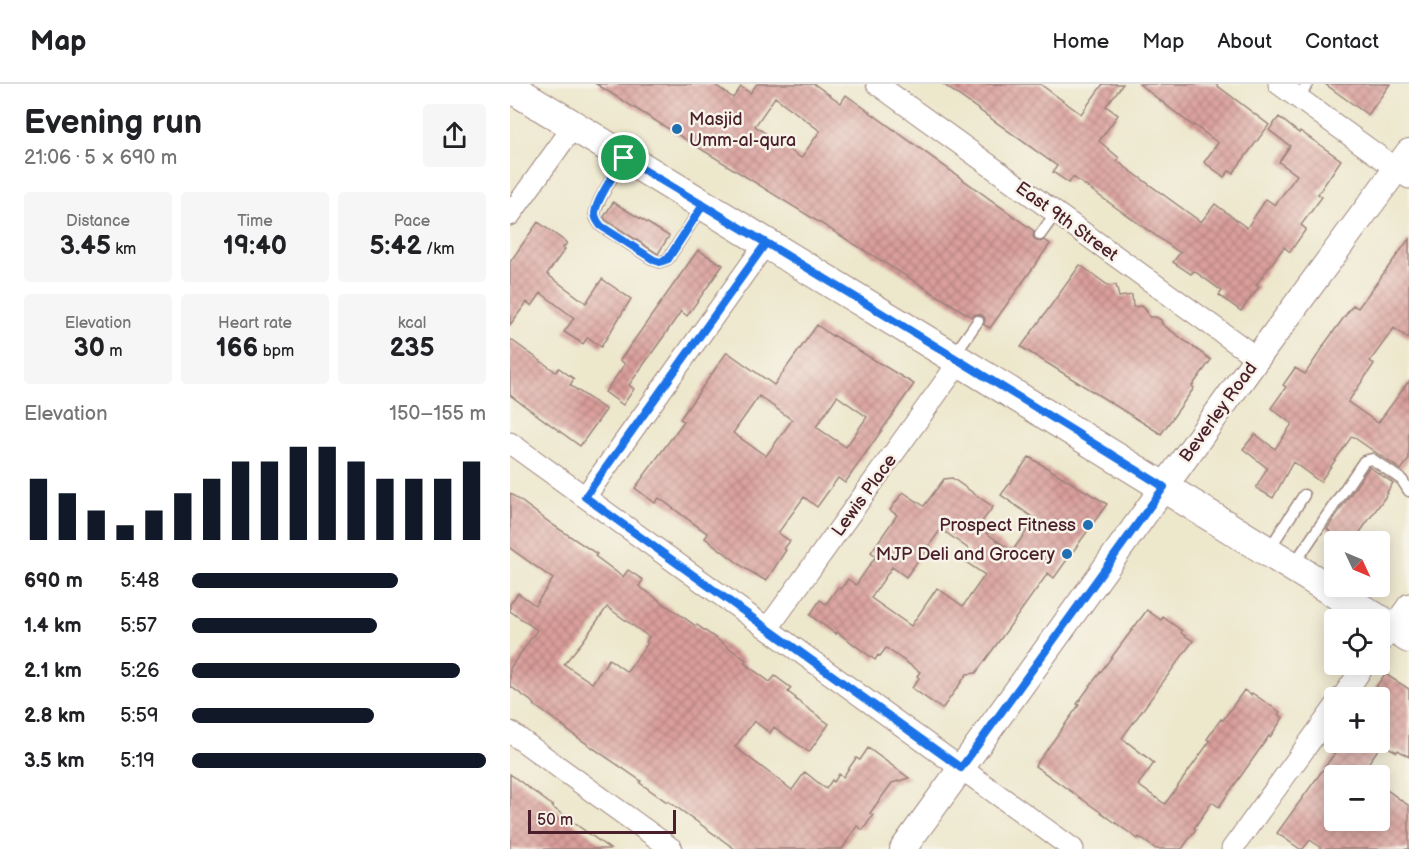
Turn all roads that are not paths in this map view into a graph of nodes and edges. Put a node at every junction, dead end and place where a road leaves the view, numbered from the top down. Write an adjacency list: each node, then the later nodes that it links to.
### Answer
1 (877, 84): 9 (street, East 9th Street)
2 (1279, 84): 4 (street)
3 (510, 87): 5 (main road)
4 (1303, 91): 7 (street)
5 (573, 127): 6 (main road); 10 (street)
6 (624, 158): 8 (main road); 8 (lane)
7 (1405, 166): 14 (street, Beverley Road)
8 (703, 205): 12 (main road)
9 (1056, 213): 11 (lane); 14 (street, East 9th Street)
10 (510, 214)
11 (1040, 235)
12 (766, 243): 15 (main road); 20 (street)
13 (978, 321): 15 (lane)
14 (1257, 358): 17 (street, Beverley Road)
15 (957, 359): 17 (main road); 23 (street, Lewis Place)
16 (510, 443): 20 (street)
17 (1164, 487): 21 (main road); 26 (street, Beverley Road)
18 (1409, 491): 21 (lane)
19 (1304, 495): 21 (lane)
20 (585, 497): 23 (street)
21 (1280, 559): 22 (main road)
22 (1392, 625)
23 (768, 628): 26 (street)
24 (1324, 722): 30 (street)
25 (510, 732): 27 (street)
26 (961, 768): 28 (street, Beverley Road); 29 (street)
27 (672, 849)
28 (903, 849)
29 (1073, 849)
30 (1232, 849)

